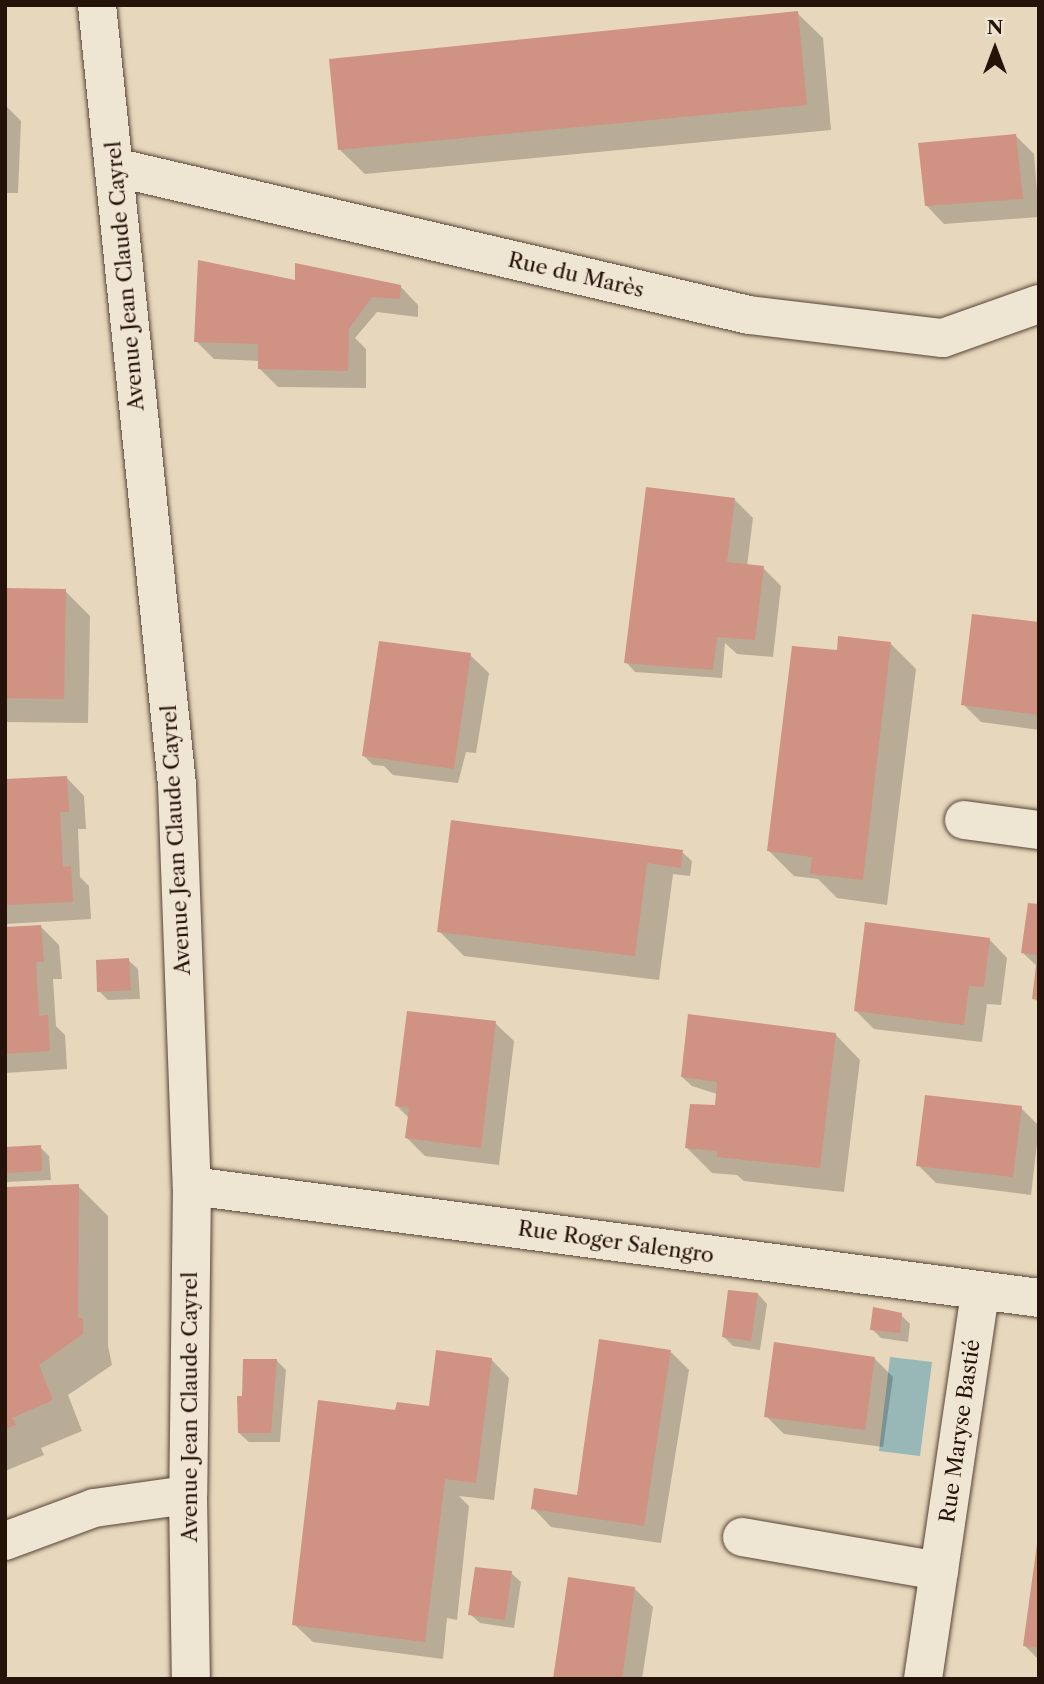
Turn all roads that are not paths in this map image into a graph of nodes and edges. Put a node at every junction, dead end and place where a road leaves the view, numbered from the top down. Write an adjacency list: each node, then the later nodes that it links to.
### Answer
1 (97, 5): 2 (street, Avenue Jean Claude Cayrel)
2 (114, 167): 3 (street, Rue du Marès); 6 (street, Avenue Jean Claude Cayrel)
3 (1039, 304)
4 (964, 820): 5 (street)
5 (1039, 830)
6 (192, 1186): 7 (street, Rue Roger Salengro); 9 (street, Avenue Jean Claude Cayrel)
7 (980, 1291): 8 (street, Rue Roger Salengro); 12 (street, Rue Maryse Bastié)
8 (1039, 1298)
9 (188, 1494): 11 (street); 13 (street, Avenue Jean Claude Cayrel)
10 (742, 1537): 12 (street)
11 (5, 1541)
12 (939, 1571): 14 (street, Rue Maryse Bastié)
13 (191, 1679)
14 (923, 1679)

